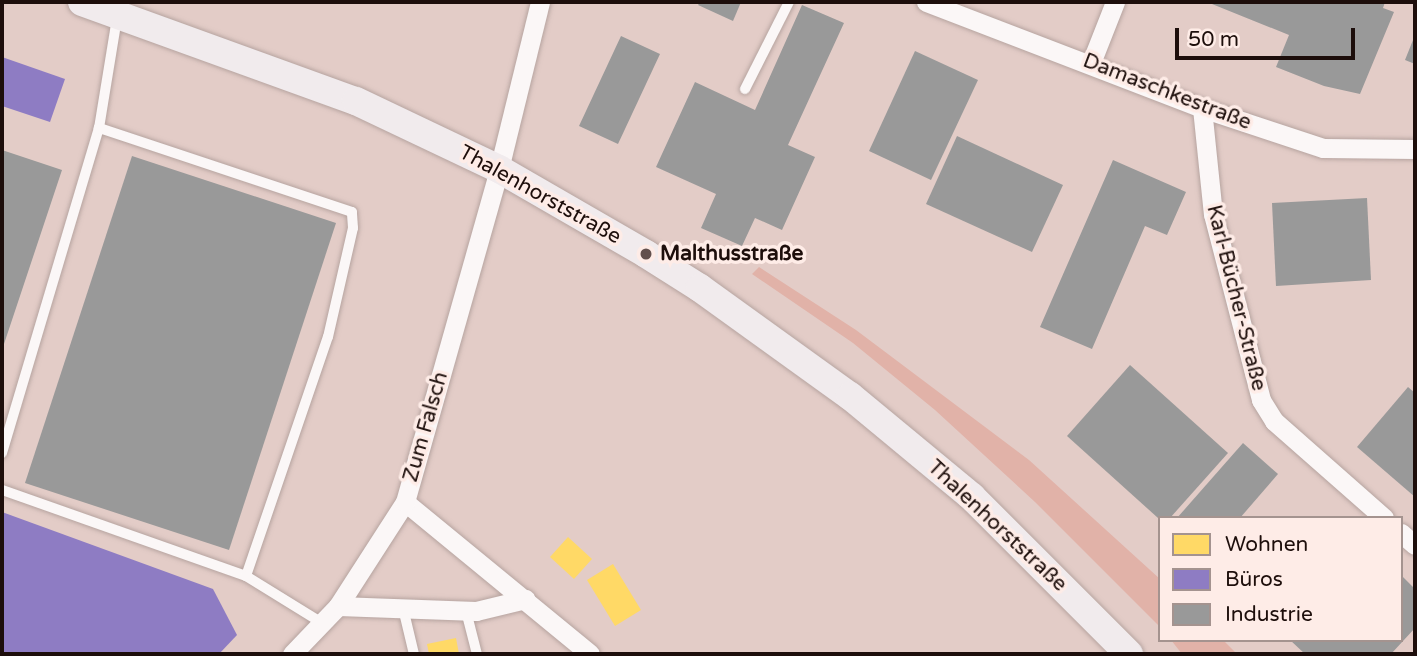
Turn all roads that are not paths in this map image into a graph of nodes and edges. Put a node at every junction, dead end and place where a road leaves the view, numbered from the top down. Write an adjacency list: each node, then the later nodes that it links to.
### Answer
1 (82, 2): 6 (main road, Thalenhorststraße)
2 (540, 2): 12 (street)
3 (789, 2): 8 (lane)
4 (926, 2): 7 (street, Damaschkestraße)
5 (1115, 2): 7 (street)
6 (118, 14): 10 (lane); 12 (main road, Thalenhorststraße)
7 (1091, 63): 9 (street, Damaschkestraße)
8 (745, 89)
9 (1202, 108): 11 (street, Damaschkestraße); 16 (street, Karl-Bücher-Straße)
10 (99, 128): 13 (lane); 17 (lane)
11 (1415, 149)
12 (499, 169): 15 (street, Zum Falsch); 27 (main road, Thalenhorststraße)
13 (2, 453)
14 (2, 490): 17 (lane)
15 (405, 502): 18 (street); 19 (street, Zum Falsch)
16 (1382, 516)
17 (246, 576): 22 (lane)
18 (526, 599): 21 (street); 26 (street)
19 (338, 606): 20 (street); 22 (street, Zum Falsch)
20 (403, 608): 21 (street); 24 (lane)
21 (466, 611): 25 (lane)
22 (322, 623): 23 (street, Zum Falsch)
23 (292, 654)
24 (414, 654)
25 (477, 654)
26 (590, 654)
27 (1129, 654)

